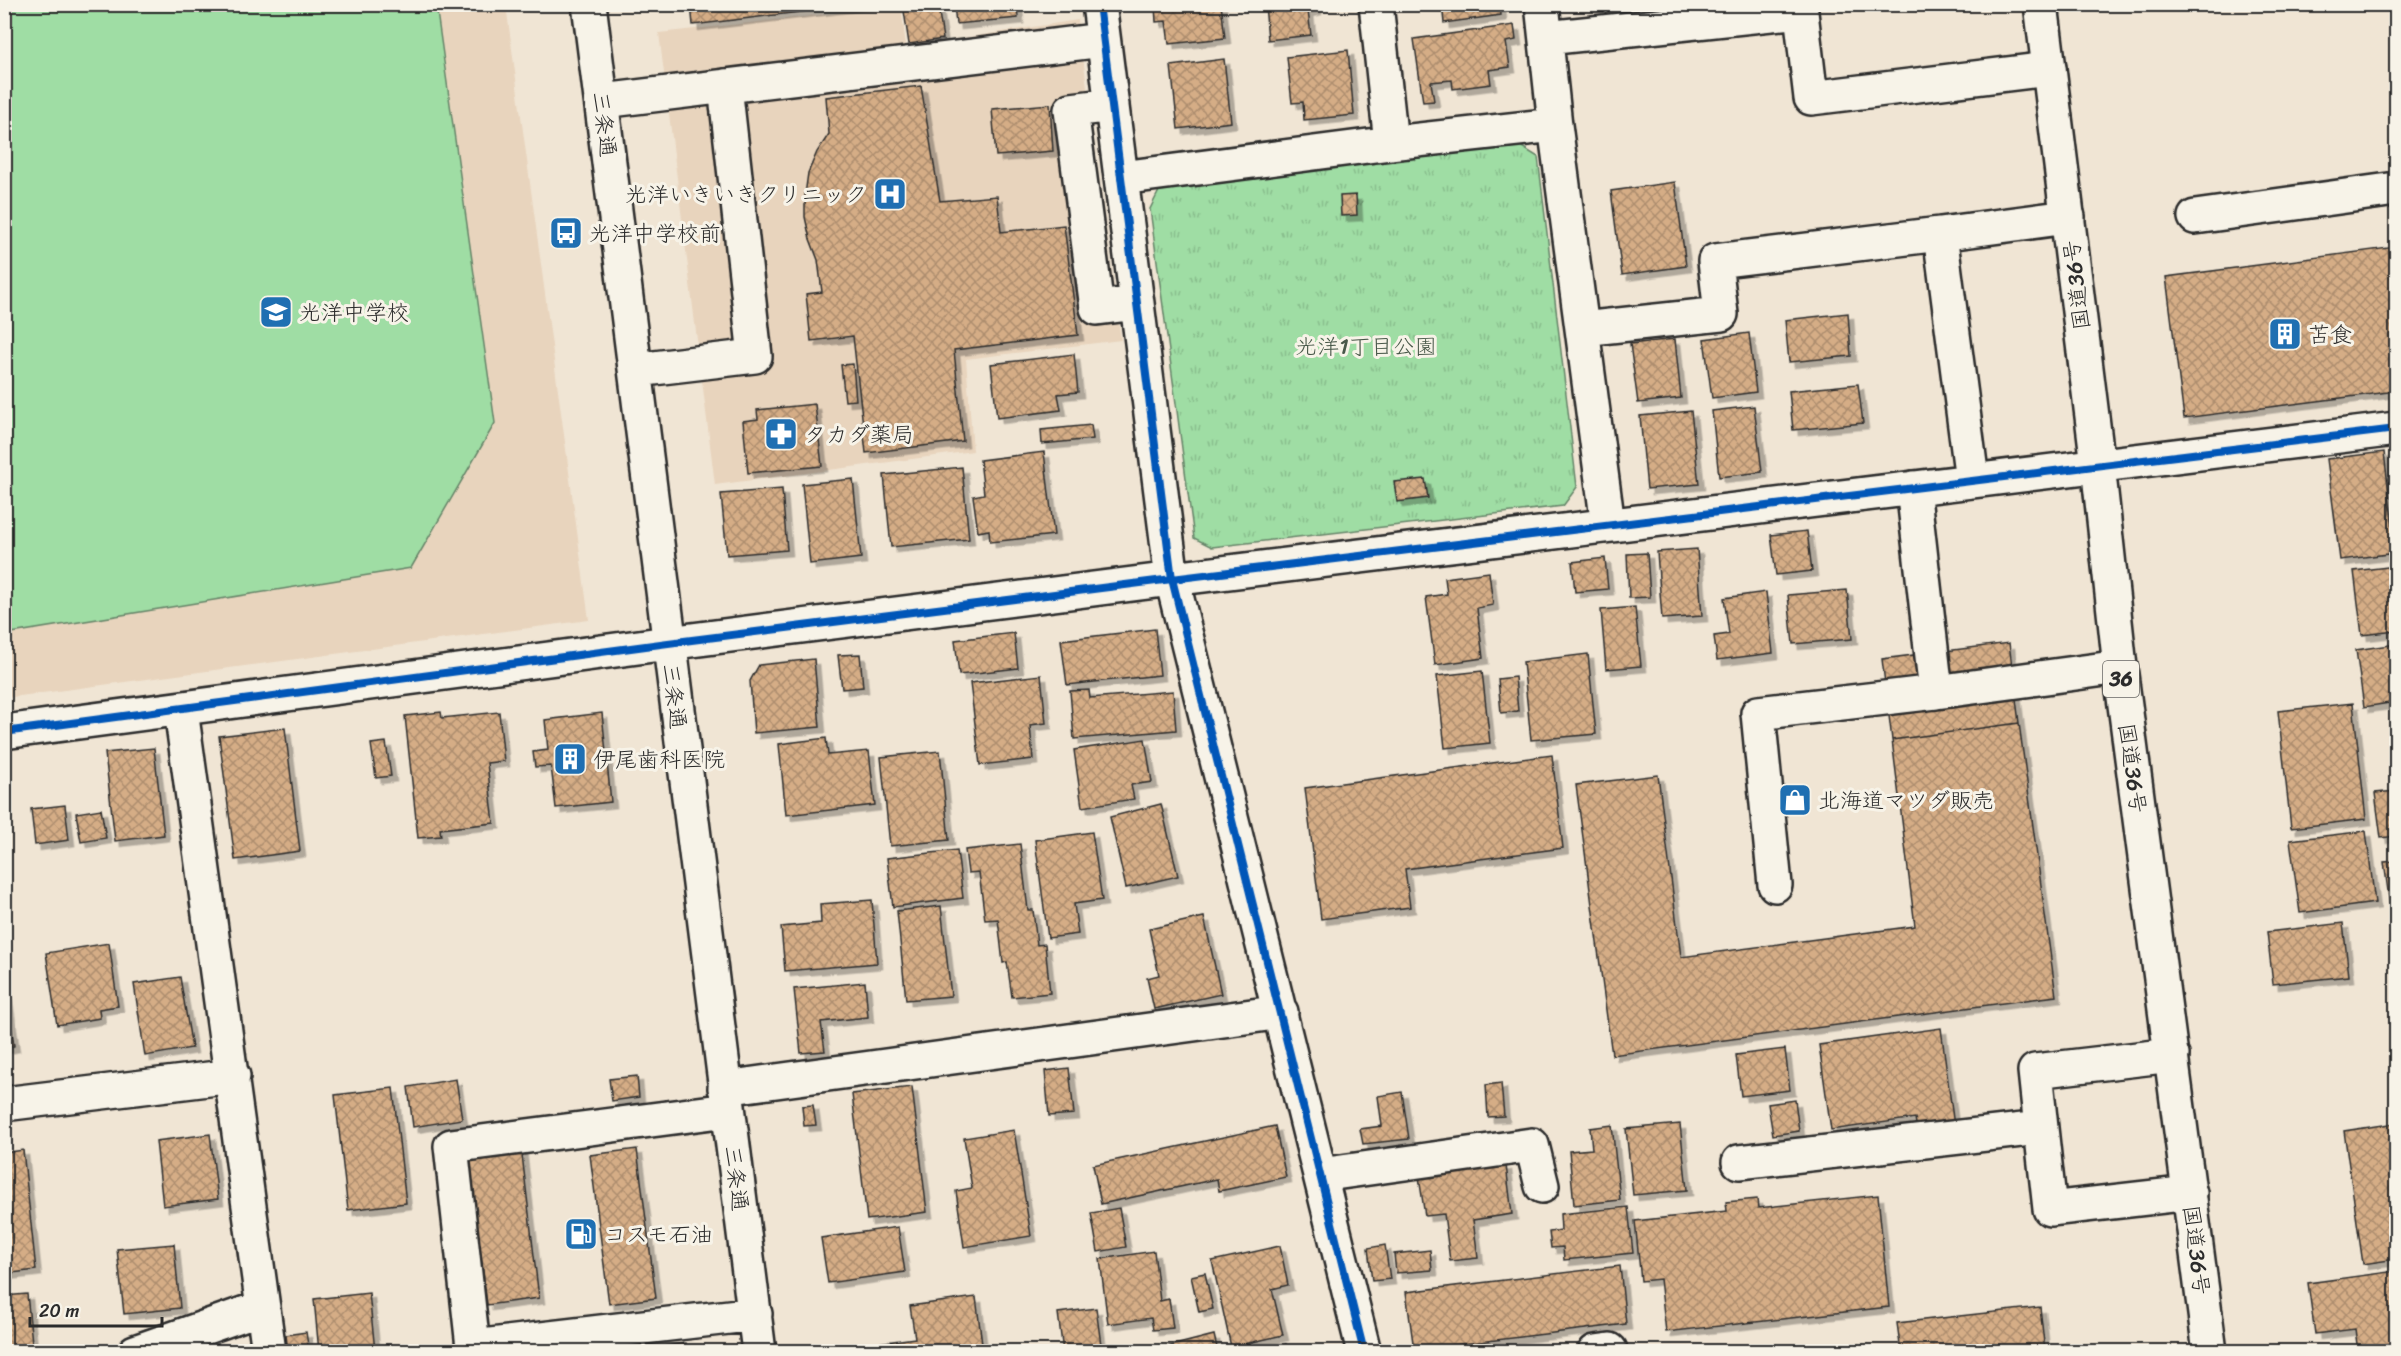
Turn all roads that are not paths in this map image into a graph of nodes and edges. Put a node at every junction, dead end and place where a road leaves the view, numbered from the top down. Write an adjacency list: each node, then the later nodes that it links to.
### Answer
1 (589, 4): 11 (main road, 三条通)
2 (1099, 4): 8 (main road)
3 (1376, 4): 14 (main road)
4 (1542, 4): 7 (main road)
5 (2041, 4): 9 (main road, 国道36号 / 36)
6 (1800, 8): 7 (main road); 9 (main road)
7 (1546, 38): 13 (main road)
8 (1103, 40): 10 (main road); 12 (main road)
9 (2049, 69): 17 (main road, 国道36号 / 36)
10 (724, 86): 11 (main road); 22 (main road)
11 (603, 101): 22 (main road, 三条通)
12 (1112, 105): 15 (main road); 20 (main road)
13 (1555, 125): 14 (main road); 21 (main road)
14 (1391, 143): 15 (main road)
15 (1121, 178): 20 (main road)
16 (2397, 189): 18 (main road)
17 (2068, 217): 19 (main road); 24 (main road, 国道36号 / 36)
18 (2195, 217)
19 (1940, 234): 21 (main road); 25 (main road)
20 (1137, 303): 28 (main road)
21 (1582, 328): 27 (main road)
22 (637, 370): 29 (main road, 三条通)
23 (2397, 429): 24 (main road)
24 (2098, 465): 25 (main road); 30 (main road, 国道36号 / 36)
25 (1972, 480): 26 (main road)
26 (1913, 488): 27 (main road); 31 (main road)
27 (1608, 525): 28 (main road)
28 (1172, 579): 29 (main road); 35 (main road)
29 (668, 643): 32 (main road); 38 (main road, 三条通)
30 (2120, 667): 31 (main road); 36 (main road, 国道36号 / 36)
31 (1936, 692): 34 (main road)
32 (181, 710): 33 (main road); 37 (main road)
33 (4, 732)
34 (1775, 885)
35 (1281, 1012): 38 (main road); 42 (main road)
36 (2172, 1055): 40 (main road); 44 (main road, 国道36号 / 36)
37 (233, 1076): 39 (main road); 45 (main road)
38 (726, 1099): 46 (main road, 三条通); 46 (main road)
39 (4, 1104)
40 (2041, 1128): 41 (main road); 44 (main road)
41 (1739, 1162)
42 (1320, 1175): 43 (main road); 50 (main road)
43 (1542, 1186)
44 (2190, 1193): 51 (main road, 国道36号 / 36)
45 (263, 1307): 47 (main road); 48 (main road)
46 (755, 1314): 49 (main road, 三条通)
47 (135, 1352)
48 (269, 1352)
49 (759, 1352)
50 (1364, 1352)
51 (2210, 1352)

